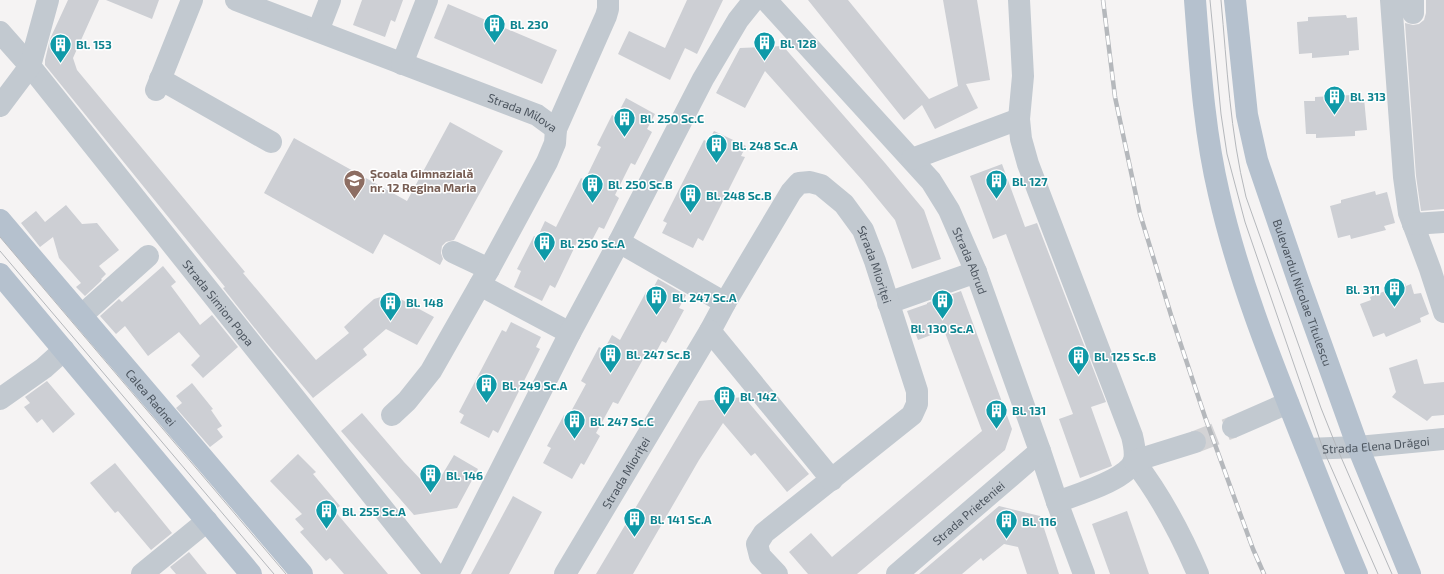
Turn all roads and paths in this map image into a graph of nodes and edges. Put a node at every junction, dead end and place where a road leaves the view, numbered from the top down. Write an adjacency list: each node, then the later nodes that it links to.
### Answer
1 (48, 0): 16 (street)
2 (192, 0): 20 (street)
3 (236, 0): 13 (street, Strada Milova)
4 (330, 0): 13 (street)
5 (427, 0): 15 (street)
6 (608, 0): 19 (street, Strada Milova)
7 (754, 0): 25 (street)
8 (766, 0): 21 (street, Strada Abrud)
9 (1019, 0): 18 (street)
10 (1195, 0): 40 (main road)
11 (1235, 0): 45 (main road, Bulevardul Nicolae Titulescu)
12 (1391, 0): 24 (street)
13 (318, 31): 15 (street, Strada Milova)
14 (0, 32): 16 (street, Strada Simion Popa)
15 (402, 64): 19 (street, Strada Milova)
16 (30, 66): 17 (street); 55 (street, Strada Simion Popa)
17 (0, 106)
18 (1020, 118): 21 (street); 48 (street)
19 (556, 129): 31 (street)
20 (271, 142)
21 (912, 159): 29 (street, Strada Abrud)
22 (0, 220): 35 (main road, Calea Radnei)
23 (1444, 222): 24 (street)
24 (1413, 224): 28 (street)
25 (619, 242): 32 (street); 37 (street)
26 (453, 252): 31 (street)
27 (148, 256): 35 (street)
28 (1437, 268): 34 (street)
29 (976, 272): 33 (street); 47 (street, Strada Abrud)
30 (0, 274): 38 (main road)
31 (485, 277): 37 (street); 41 (street)
32 (725, 303): 33 (street, Strada Mioriței); 36 (street, Strada Mioriței)
33 (888, 303): 49 (street, Strada Mioriței)
34 (1444, 312)
35 (82, 315): 54 (main road, Calea Radnei)
36 (710, 331): 49 (street); 57 (street, Strada Mioriței)
37 (570, 332): 56 (street)
38 (64, 350): 39 (street); 51 (main road)
39 (0, 399)
40 (1288, 403): 42 (street); 46 (main road)
41 (392, 415)
42 (1233, 427)
43 (1444, 439): 45 (street, Strada Elena Drăgoi)
44 (1195, 442): 48 (street)
45 (1358, 447): 46 (street, Strada Elena Drăgoi); 63 (main road, Bulevardul Nicolae Titulescu)
46 (1307, 449): 62 (main road)
47 (1040, 451): 50 (street, Strada Abrud); 59 (street, Strada Prieteniei)
48 (1134, 461): 50 (street); 61 (street)
49 (832, 480): 58 (street, Strada Mioriței)
50 (1057, 502): 60 (street, Strada Abrud)
51 (207, 521): 52 (street); 53 (main road)
52 (142, 574)
53 (251, 574)
54 (302, 574)
55 (435, 574)
56 (448, 574)
57 (565, 574)
58 (777, 574)
59 (897, 574)
60 (1084, 574)
61 (1198, 574)
62 (1357, 574)
63 (1410, 574)

